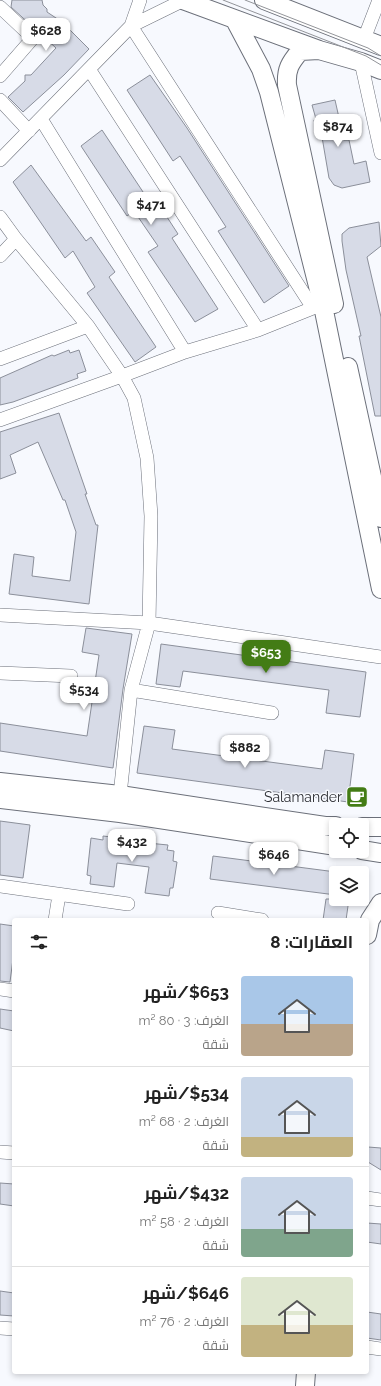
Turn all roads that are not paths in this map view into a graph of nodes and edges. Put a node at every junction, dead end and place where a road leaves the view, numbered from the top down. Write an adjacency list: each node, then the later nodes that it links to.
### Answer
1 (140, 0): 7 (street)
2 (183, 0): 6 (street); 7 (street)
3 (264, 0): 8 (street)
4 (379, 0): 8 (street)
5 (0, 7): 14 (street)
6 (235, 20): 10 (street); 23 (street)
7 (131, 26): 12 (street); 23 (street)
8 (364, 39): 9 (street)
9 (381, 46)
10 (319, 50): 11 (street); 30 (street)
11 (361, 62): 13 (street); 18 (street)
12 (89, 69): 16 (street); 25 (street)
13 (381, 70)
14 (0, 76)
15 (0, 100): 17 (street)
16 (41, 119): 17 (street); 26 (street)
17 (29, 131): 19 (street)
18 (381, 153)
19 (0, 160)
20 (0, 217): 21 (street)
21 (16, 239): 22 (street); 24 (street)
22 (0, 256)
23 (318, 307): 25 (street); 31 (street)
24 (88, 326): 27 (street); 28 (street)
25 (258, 330): 26 (street)
26 (185, 352): 28 (street)
27 (0, 359)
28 (122, 376): 29 (street); 33 (street)
29 (0, 420)
30 (381, 518)
31 (381, 589)
32 (0, 615): 33 (street)
33 (149, 623): 34 (street); 37 (street)
34 (381, 657)
35 (0, 673): 36 (street)
36 (71, 676)
37 (131, 690): 38 (street); 40 (street)
38 (272, 713)
39 (0, 782): 40 (street)
40 (120, 795): 42 (street)
41 (0, 799): 45 (street)
42 (329, 826)
43 (369, 827): 44 (street)
44 (381, 827)
45 (329, 845)
46 (369, 851): 47 (street)
47 (381, 853)
48 (0, 886): 49 (street)
49 (59, 895): 51 (street); 53 (street)
50 (381, 903): 55 (street)
51 (128, 904)
52 (218, 913): 54 (street)
53 (55, 918)
54 (249, 918)
55 (369, 925)
56 (0, 989): 57 (street)
57 (12, 991)
58 (0, 1152): 59 (street)
59 (12, 1153)
60 (369, 1198): 61 (street)
61 (381, 1200)
62 (0, 1328): 63 (street)
63 (12, 1329)
64 (369, 1348): 65 (street)
65 (381, 1349)

